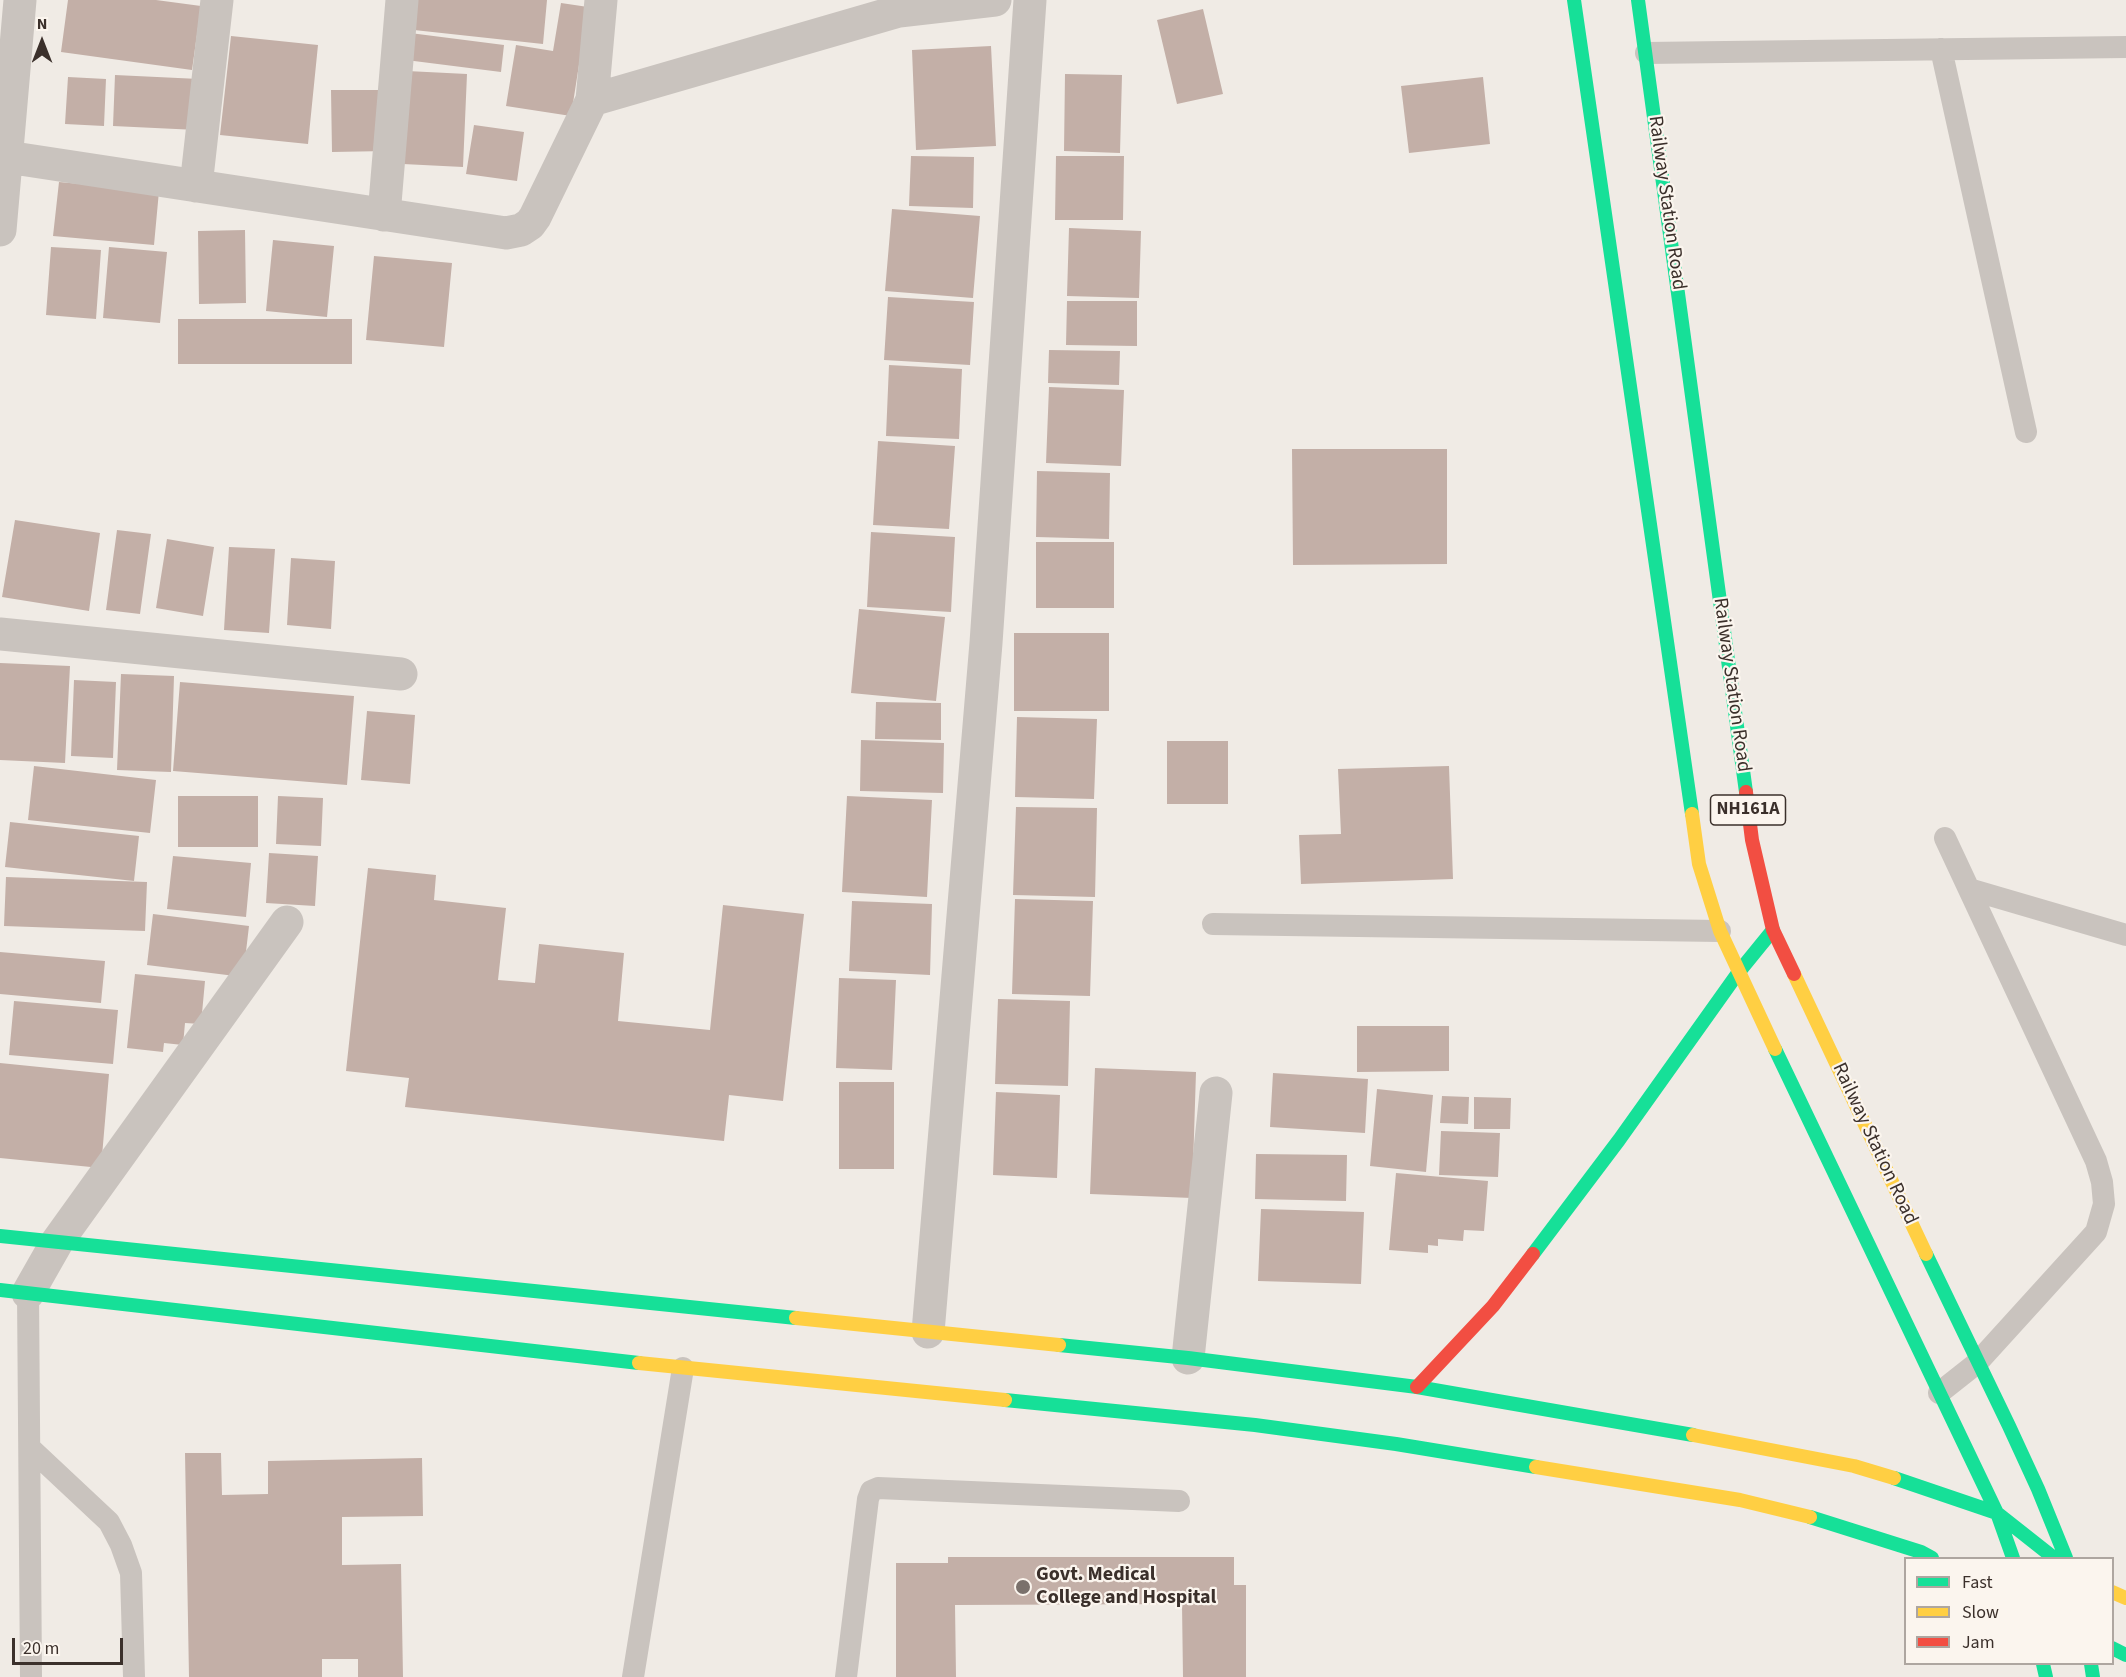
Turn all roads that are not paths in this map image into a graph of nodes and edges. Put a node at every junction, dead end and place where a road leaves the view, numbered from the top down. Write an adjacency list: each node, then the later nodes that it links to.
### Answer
1 (20, 0): 13 (street)
2 (217, 0): 14 (street)
3 (402, 0): 15 (street)
4 (601, 0): 12 (street)
5 (995, 0): 12 (street)
6 (1030, 0): 32 (street)
7 (1574, 0): 25 (main road, NH161A)
8 (1638, 0): 11 (main road, Railway Station Road / NH161A)
9 (2126, 46): 10 (lane)
10 (1941, 49): 11 (lane); 17 (lane)
11 (1646, 53): 24 (main road, Railway Station Road / NH161A)
12 (592, 100): 15 (street)
13 (7, 157): 14 (street); 16 (street)
14 (196, 186): 15 (street)
15 (384, 215)
16 (0, 230)
17 (2026, 432)
18 (0, 634): 19 (street)
19 (400, 674)
20 (1944, 838): 21 (lane)
21 (1969, 889): 26 (lane); 34 (lane)
22 (286, 922): 30 (street)
23 (1213, 924): 25 (lane)
24 (1773, 930): 27 (main road); 34 (main road, Railway Station Road / NH161A)
25 (1720, 931): 27 (main road, NH161A)
26 (2126, 935)
27 (1738, 973): 36 (main road); 37 (main road, NH161A)
28 (1216, 1093): 33 (street)
29 (0, 1236): 30 (main road)
30 (57, 1242): 31 (street); 32 (main road)
31 (14, 1292): 35 (main road); 38 (lane)
32 (928, 1332): 33 (main road)
33 (1188, 1358): 36 (main road)
34 (1977, 1363): 37 (lane); 44 (main road, Railway Station Road / NH161A)
35 (683, 1368): 41 (main road); 47 (lane)
36 (1417, 1387): 40 (main road)
37 (1939, 1393): 40 (main road, NH161A)
38 (30, 1448): 45 (lane); 46 (lane)
39 (1179, 1501): 48 (lane)
40 (1997, 1513): 42 (main road, NH161A); 43 (main road)
41 (1930, 1557)
42 (2013, 1557)
43 (2053, 1557)
44 (2066, 1557)
45 (31, 1677)
46 (134, 1677)
47 (633, 1677)
48 (846, 1677)

